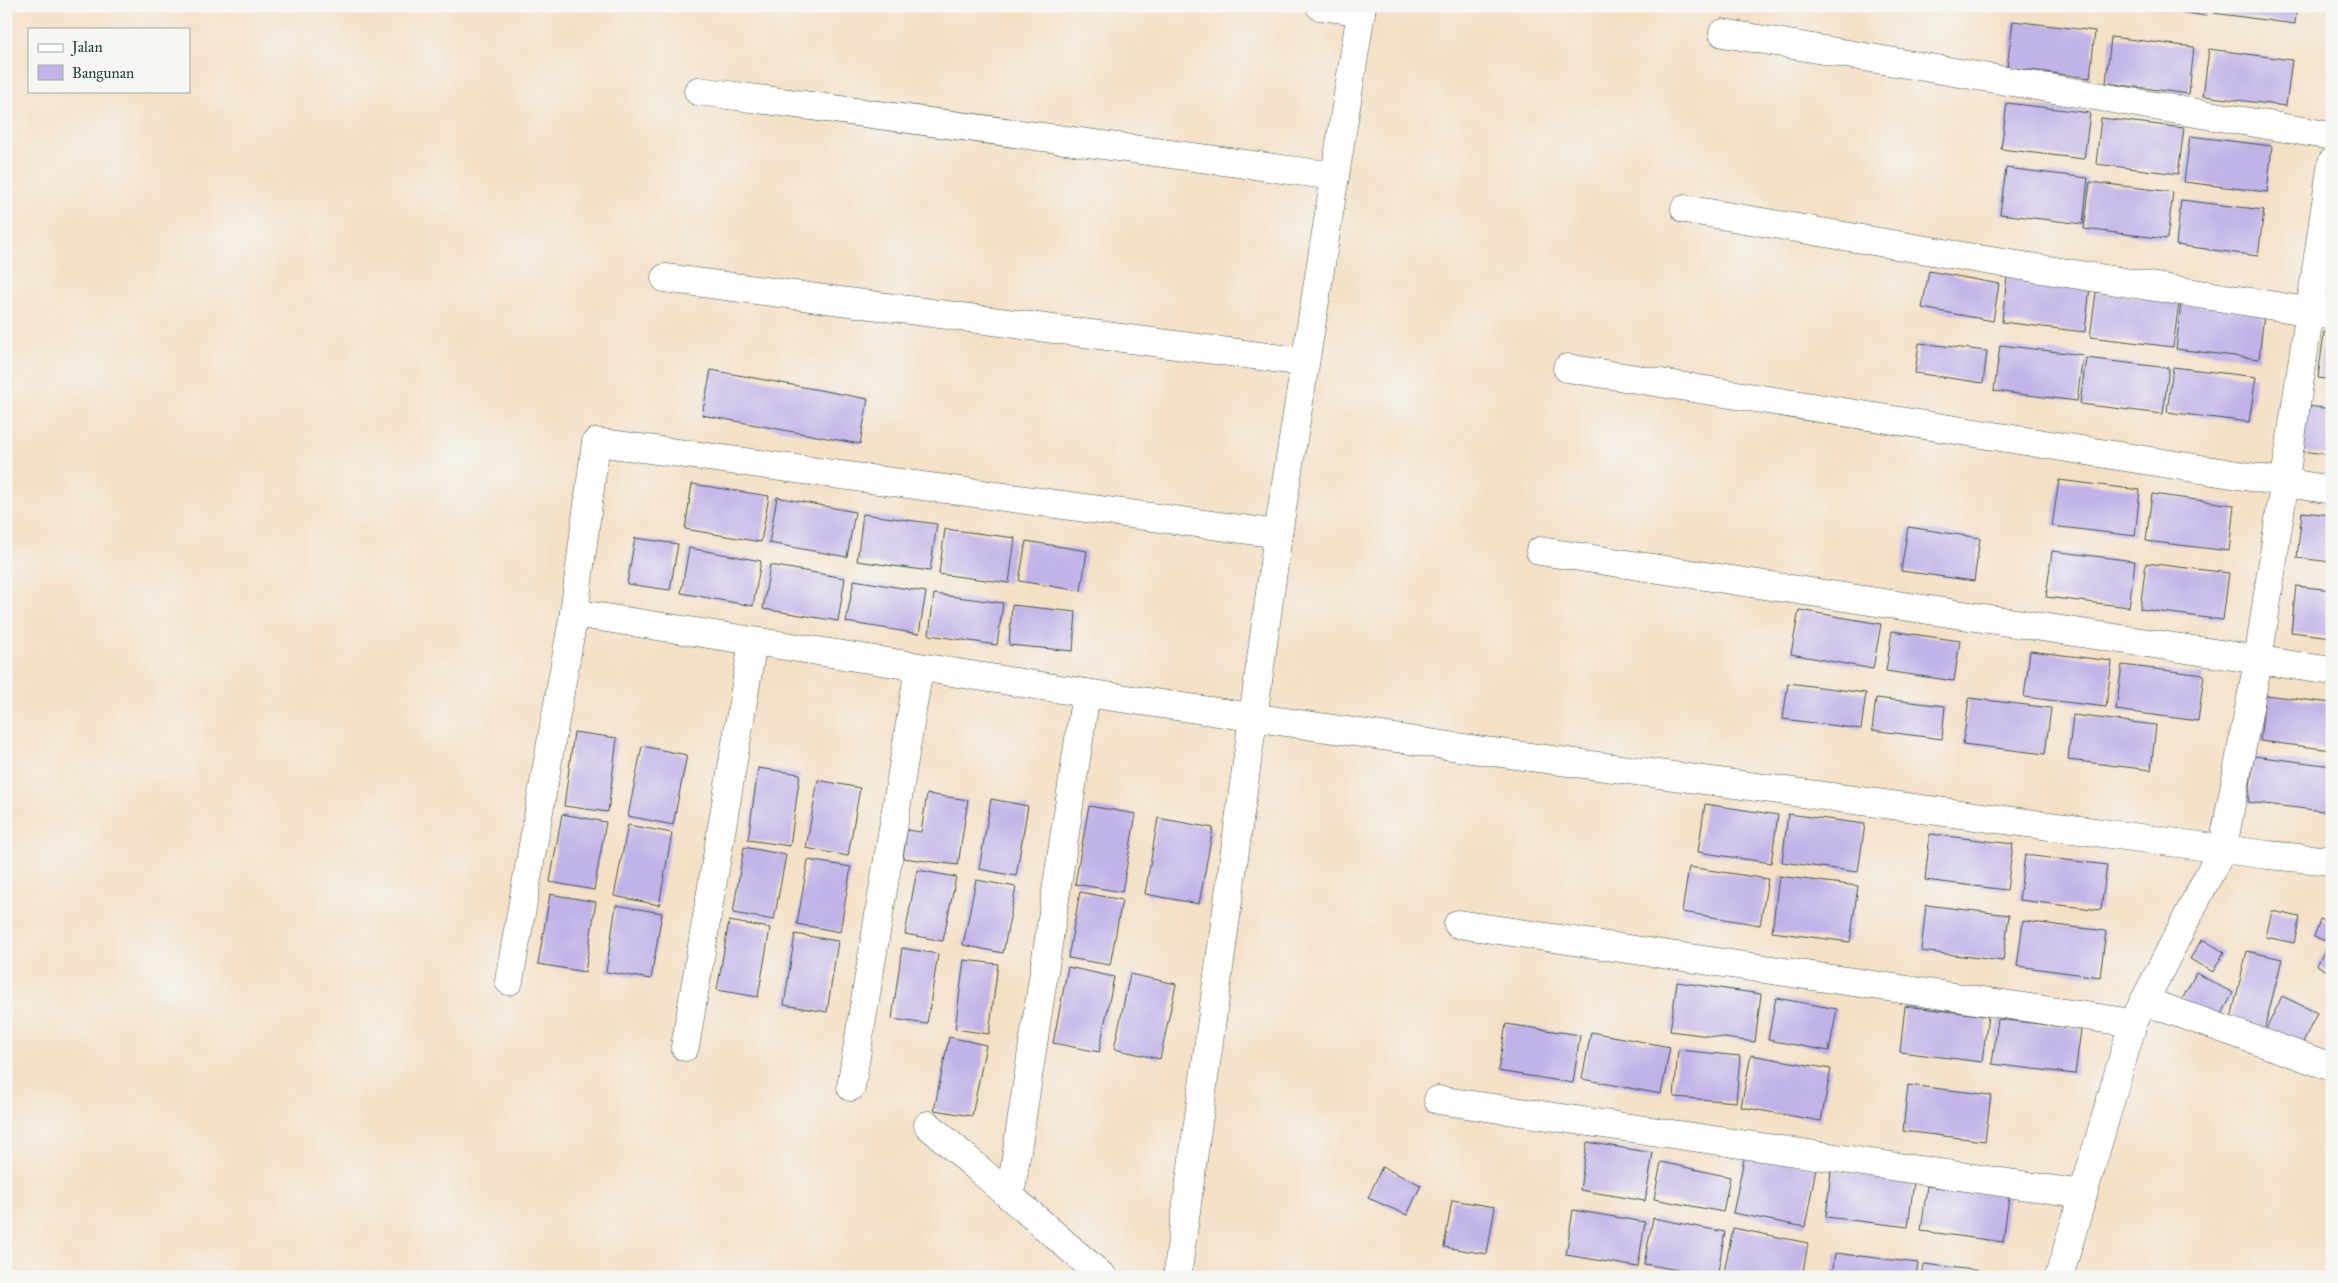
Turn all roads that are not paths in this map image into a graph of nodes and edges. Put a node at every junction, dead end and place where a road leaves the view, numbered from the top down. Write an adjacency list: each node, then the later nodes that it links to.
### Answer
1 (1320, 6): 2 (street)
2 (1362, 9): 7 (street)
3 (1723, 33): 5 (street)
4 (698, 91): 7 (street)
5 (2332, 136)
6 (2332, 162): 10 (street)
7 (1335, 176): 11 (street)
8 (1684, 209): 10 (street)
9 (666, 278): 11 (street)
10 (2321, 314): 13 (street)
11 (1305, 362): 15 (street)
12 (1567, 368): 13 (street)
13 (2284, 484): 14 (street); 19 (street)
14 (2332, 490)
15 (1278, 534): 17 (street); 23 (street)
16 (1540, 551): 19 (street)
17 (574, 614): 18 (street); 29 (street)
18 (753, 642): 20 (street); 31 (street)
19 (2258, 660): 21 (street); 24 (street)
20 (919, 668): 22 (street); 33 (street)
21 (2332, 671)
22 (1086, 693): 23 (street); 37 (street)
23 (1251, 718): 24 (street); 39 (street)
24 (2223, 847): 25 (street); 30 (street)
25 (2268, 854): 26 (street); 27 (street)
26 (2332, 861)
27 (2332, 873)
28 (1458, 924): 30 (street)
29 (509, 981)
30 (2139, 1012): 32 (street); 36 (street)
31 (685, 1047)
32 (2332, 1067)
33 (851, 1087)
34 (1438, 1100): 36 (street)
35 (928, 1125): 37 (street)
36 (2083, 1194): 40 (street)
37 (1010, 1196): 38 (street)
38 (1103, 1277)
39 (1177, 1277)
40 (2059, 1277)

